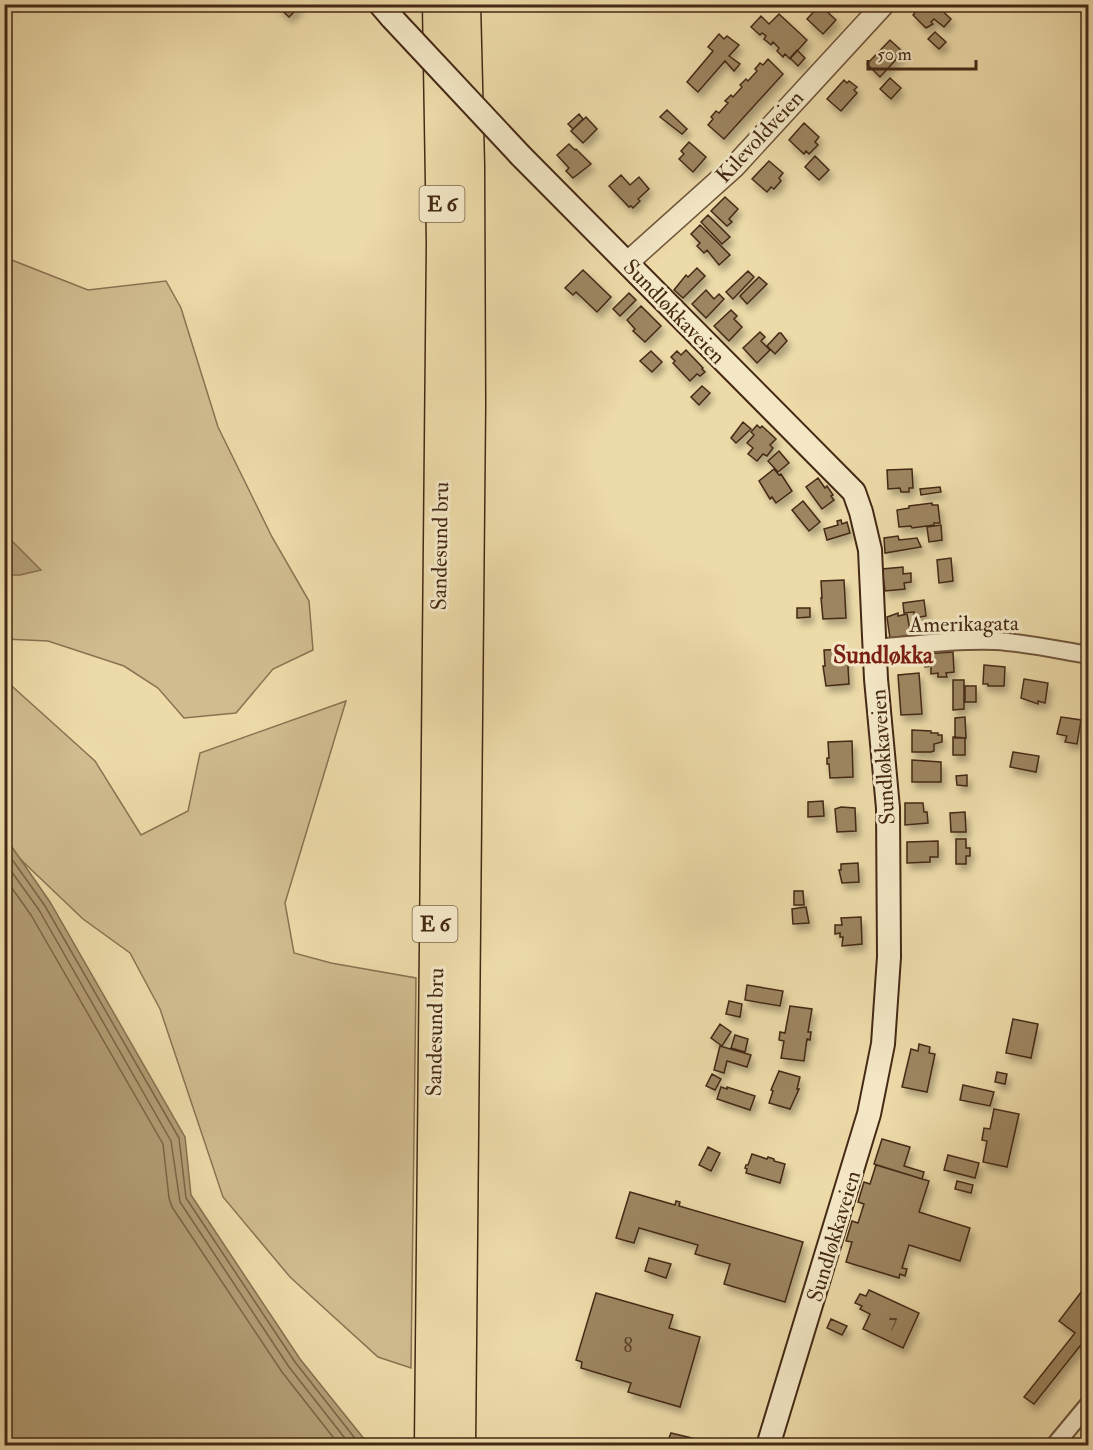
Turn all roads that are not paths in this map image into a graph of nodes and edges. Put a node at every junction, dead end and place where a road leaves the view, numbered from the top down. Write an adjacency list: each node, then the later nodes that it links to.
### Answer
1 (438, 4): 9 (highway, Sandesund bru / E 6)
2 (465, 4): 10 (highway, Sandesund bru / E 6)
3 (884, 4): 5 (street, Kilevoldveien)
4 (386, 11): 5 (main road, Sundløkkaveien, bridge)
5 (628, 262): 6 (main road, Sundløkkaveien)
6 (874, 648): 7 (street, Amerikagata); 11 (main road, Sundløkkaveien)
7 (1089, 655)
8 (1089, 1405): 12 (street)
9 (430, 1446)
10 (460, 1446)
11 (768, 1446)
12 (1054, 1446)

